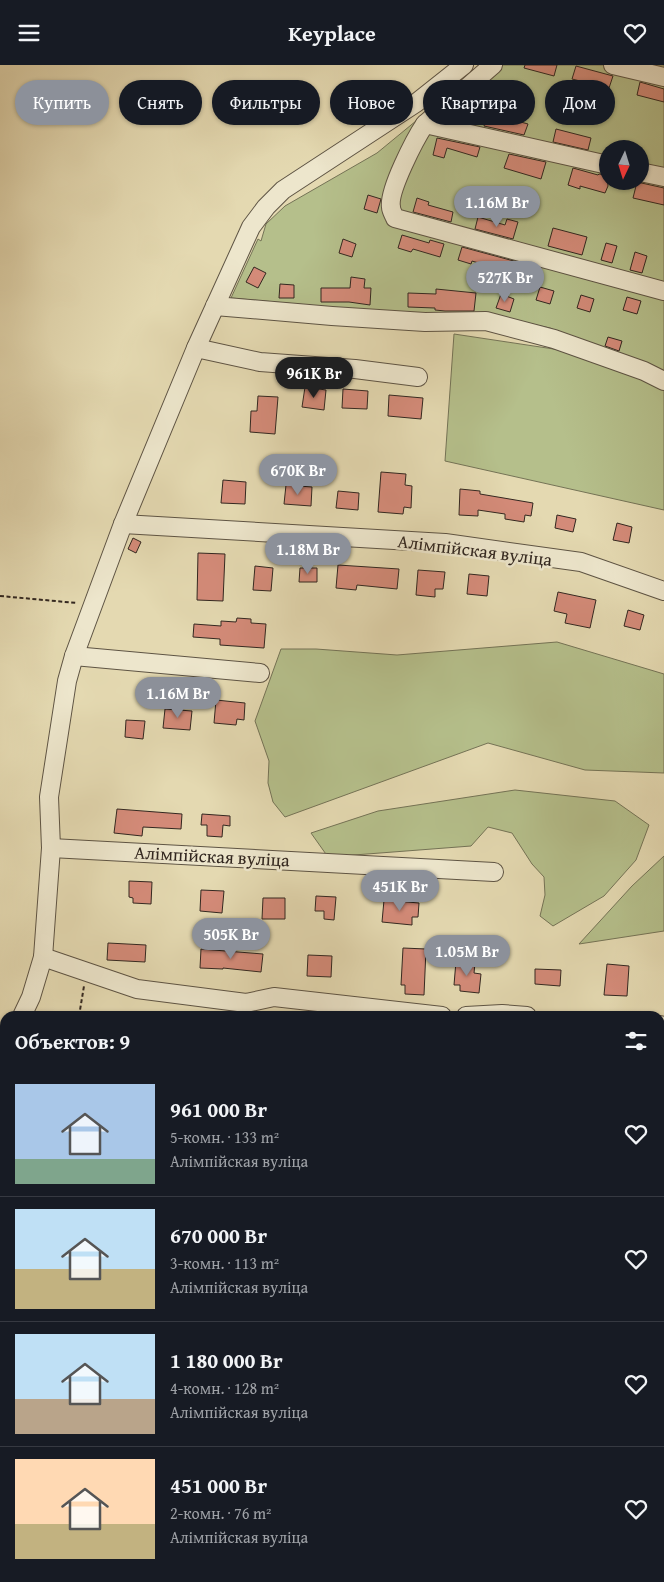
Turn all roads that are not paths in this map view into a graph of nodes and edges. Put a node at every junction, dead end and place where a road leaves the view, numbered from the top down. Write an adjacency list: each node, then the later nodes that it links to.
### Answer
1 (464, 65): 12 (street)
2 (493, 65): 5 (street)
3 (613, 65): 4 (street)
4 (664, 77)
5 (476, 80)
6 (424, 125): 11 (street)
7 (429, 125): 8 (street)
8 (599, 163)
9 (649, 174): 10 (street)
10 (664, 177)
11 (664, 291)
12 (216, 305): 13 (street); 15 (street)
13 (196, 348): 14 (street); 16 (street)
14 (418, 377)
15 (664, 381)
16 (123, 524): 17 (street, Алімпійская вуліца); 18 (street)
17 (664, 591)
18 (74, 656): 19 (street); 20 (street)
19 (260, 673)
20 (51, 848): 21 (street, Алімпійская вуліца); 22 (street)
21 (494, 872)
22 (43, 957): 23 (street); 24 (street)
23 (246, 1010): 25 (street)
24 (24, 1011)
25 (398, 1011)

